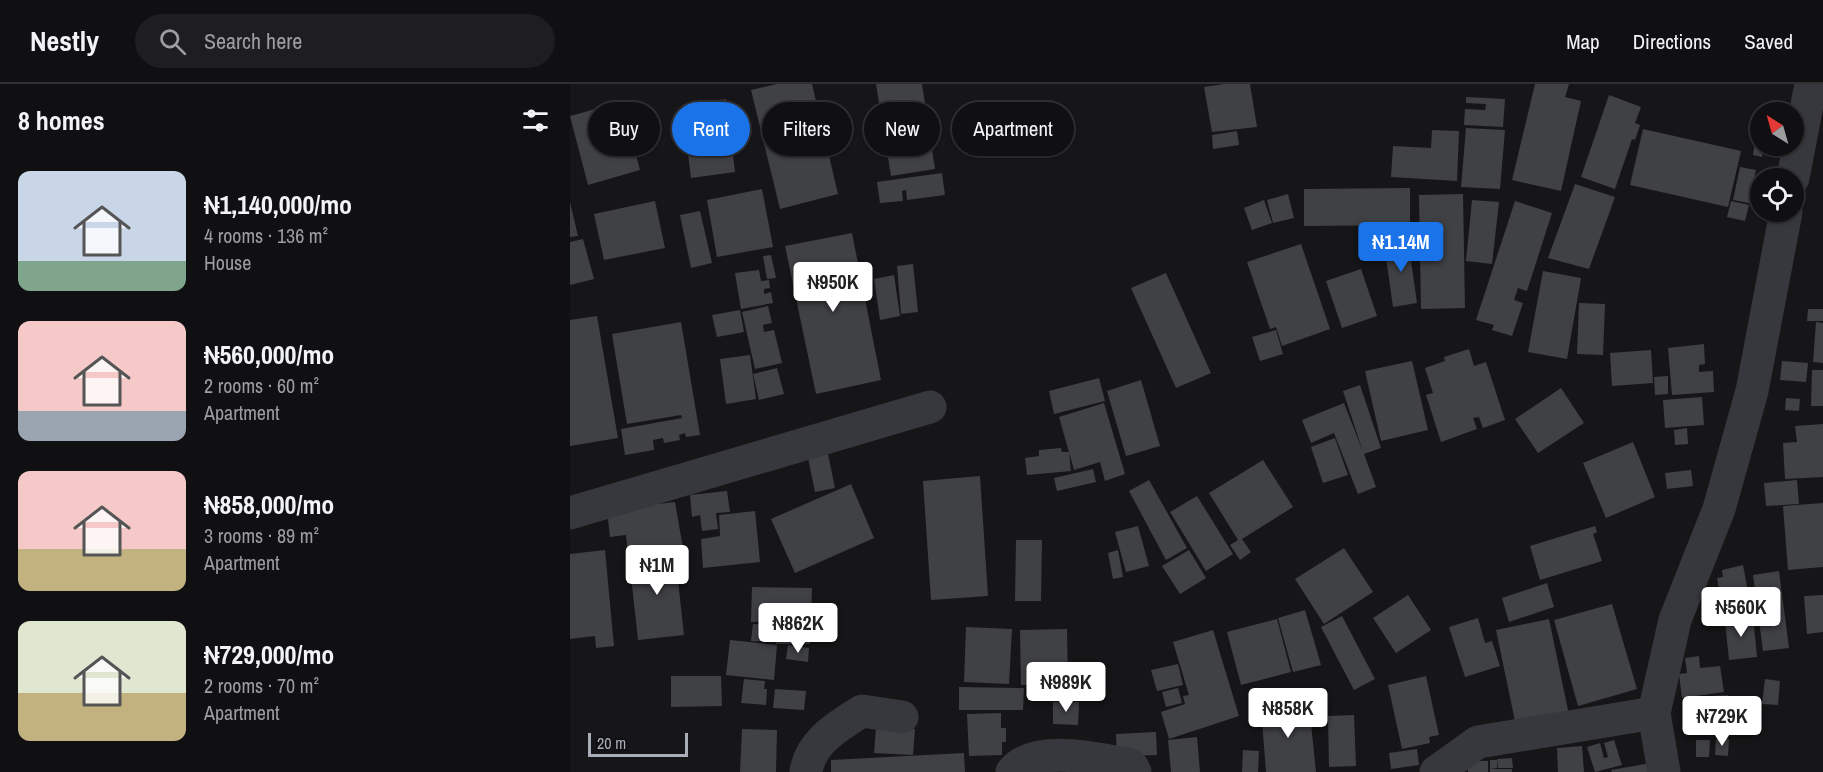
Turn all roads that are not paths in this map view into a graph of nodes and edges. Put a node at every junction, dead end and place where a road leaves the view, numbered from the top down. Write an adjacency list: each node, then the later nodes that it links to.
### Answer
1 (1810, 84): 2 (street)
2 (1795, 168)
3 (1784, 222): 6 (street)
4 (930, 407): 5 (street)
5 (570, 513)
6 (1654, 713): 11 (street); 12 (street)
7 (902, 717): 8 (street)
8 (806, 772)
9 (1012, 772): 10 (street)
10 (1135, 772)
11 (1436, 772)
12 (1664, 772)

